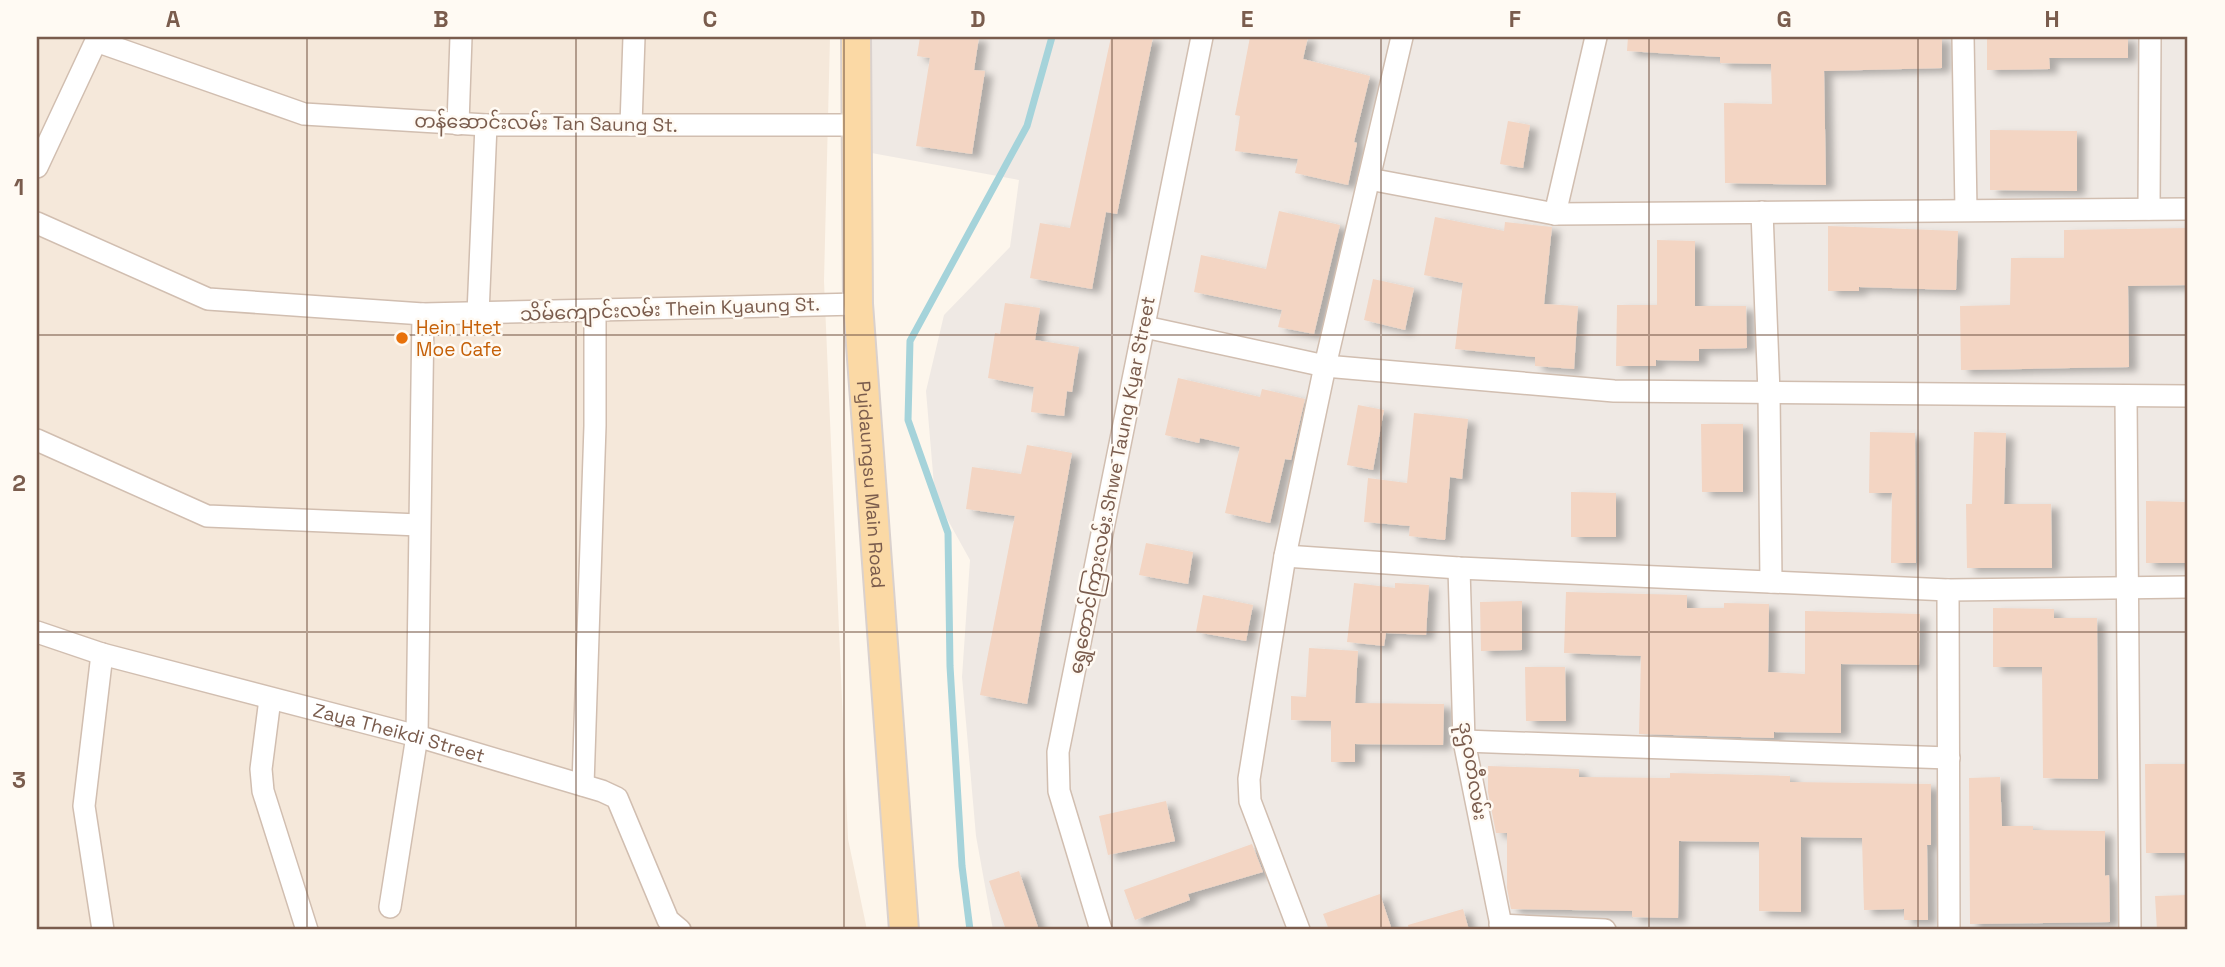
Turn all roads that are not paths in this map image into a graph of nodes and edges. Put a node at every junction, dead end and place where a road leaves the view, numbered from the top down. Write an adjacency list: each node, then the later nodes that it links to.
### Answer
1 (461, 37): 10 (street)
2 (634, 37): 12 (street)
3 (856, 37): 13 (main road, Pyidaungsu Main Road)
4 (1202, 37): 26 (street, ရွှေတောင်ကြားလမ်း Shwe Taung Kyar Street)
5 (1402, 37): 15 (street)
6 (1596, 37): 20 (street)
7 (1963, 37): 18 (street)
8 (2150, 37): 16 (street)
9 (89, 39): 10 (street, တန်ဆောင်းလမ်း Tan Saung St.); 14 (street, တန်ဆောင်းလမ်း Tan Saung St.)
10 (458, 124): 11 (street, တန်ဆောင်းလမ်း Tan Saung St.)
11 (486, 125): 12 (street, တန်ဆောင်းလမ်း Tan Saung St.); 25 (street)
12 (631, 125): 13 (street, တန်ဆောင်းလမ်း Tan Saung St.)
13 (855, 125): 22 (main road, Pyidaungsu Main Road)
14 (37, 167)
15 (1368, 179): 20 (street); 27 (street)
16 (2149, 209): 17 (street); 18 (street)
17 (2188, 209)
18 (1966, 210): 19 (street)
19 (1762, 212): 20 (street); 28 (street)
20 (1555, 214)
21 (37, 223): 24 (street, သိမ်ကျောင်းလမ်း Thein Kyaung St.)
22 (858, 304): 23 (street, သိမ်ကျောင်းလမ်း Thein Kyaung St.); 51 (main road, Pyidaungsu Main Road)
23 (595, 311): 25 (street, သိမ်ကျောင်းလမ်း Thein Kyaung St.); 45 (street)
24 (424, 314): 25 (street, သိမ်ကျောင်းလမ်း Thein Kyaung St.); 32 (street)
25 (478, 314)
26 (1144, 327): 27 (street); 52 (street, ရွှေတောင်ကြားလမ်း Shwe Taung Kyar Street)
27 (1325, 366): 28 (street); 33 (street)
28 (1769, 393): 30 (street); 35 (street)
29 (2188, 396): 30 (street)
30 (2126, 397): 36 (street)
31 (37, 440): 32 (street)
32 (419, 525): 42 (street)
33 (1286, 556): 34 (street); 53 (street)
34 (1459, 568): 35 (street); 43 (street, ဒုဌဝတီလမ်း)
35 (1771, 582): 38 (street)
36 (2127, 587): 37 (street); 38 (street); 56 (street)
37 (2188, 587)
38 (1948, 590): 44 (street)
39 (37, 632): 40 (street, Zaya Theikdi Street)
40 (102, 654): 41 (street, Zaya Theikdi Street); 48 (street)
41 (271, 699): 42 (street, Zaya Theikdi Street); 49 (street)
42 (417, 736): 45 (street, Zaya Theikdi Street); 46 (street)
43 (1464, 741): 44 (street); 47 (street, ဒုဌဝတီလမ်း)
44 (1948, 758): 55 (street)
45 (583, 785): 50 (street, Zaya Theikdi Street)
46 (390, 907)
47 (1501, 928): 54 (street)
48 (103, 930)
49 (307, 930)
50 (680, 930)
51 (904, 930)
52 (1101, 930)
53 (1299, 930)
54 (1605, 930)
55 (1949, 930)
56 (2130, 930)

